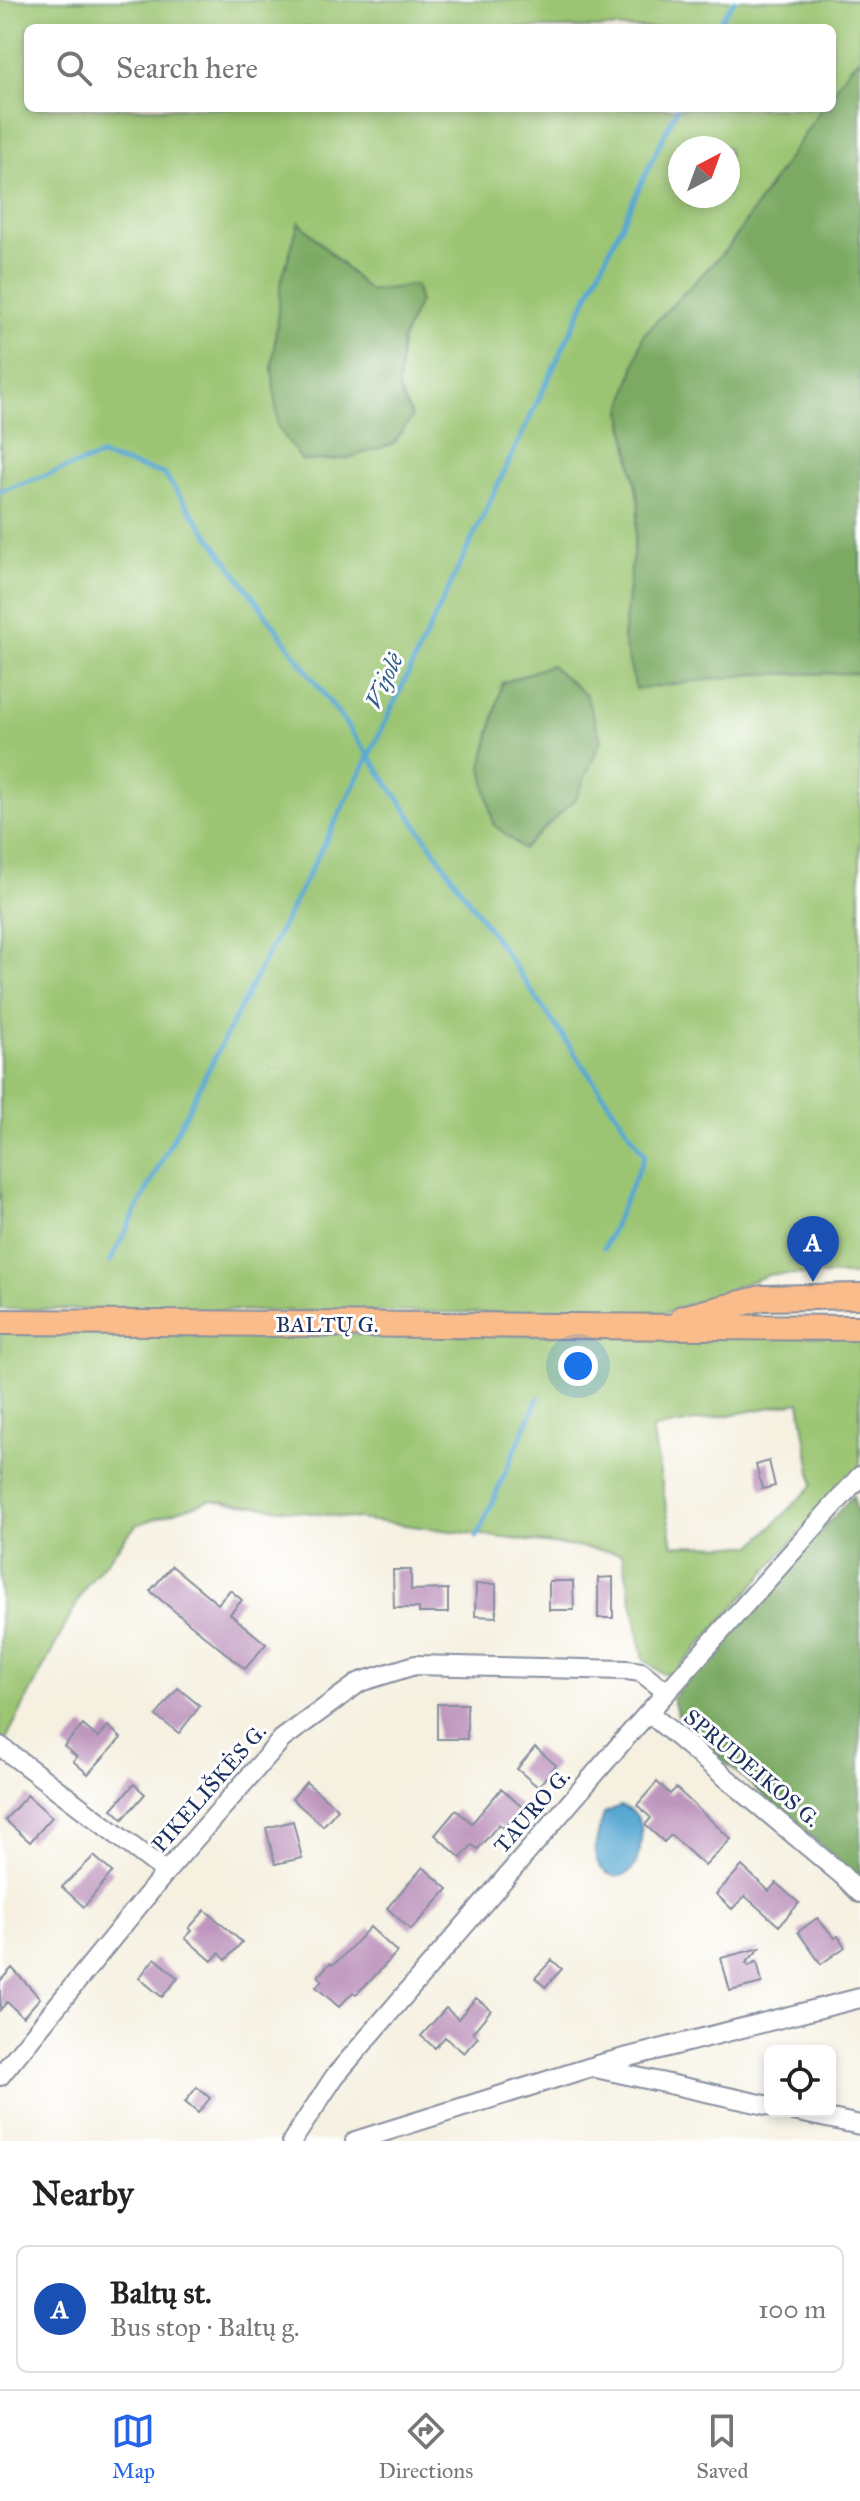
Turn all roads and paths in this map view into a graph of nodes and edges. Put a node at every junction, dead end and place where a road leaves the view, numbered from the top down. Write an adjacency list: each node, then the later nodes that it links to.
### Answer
1 (860, 1296): 3 (main road, BALTŲ G.)
2 (0, 1322): 3 (main road, BALTŲ G.)
3 (654, 1326): 4 (main road, BALTŲ G.)
4 (860, 1328)
5 (860, 1476): 6 (street, TAURO G.)
6 (667, 1692): 7 (street, TAURO G.); 9 (street, PIKELIŠKĖS G.)
7 (649, 1713): 10 (street, SPRUDEIKOS G.); 17 (street, TAURO G.)
8 (5, 1749): 9 (street)
9 (166, 1872): 13 (street, PIKELIŠKĖS G.)
10 (860, 1893)
11 (860, 1998): 12 (street)
12 (591, 2067): 14 (street); 18 (street)
13 (0, 2076)
14 (764, 2105)
15 (822, 2117): 16 (street)
16 (860, 2125)
17 (295, 2140)
18 (355, 2141)

